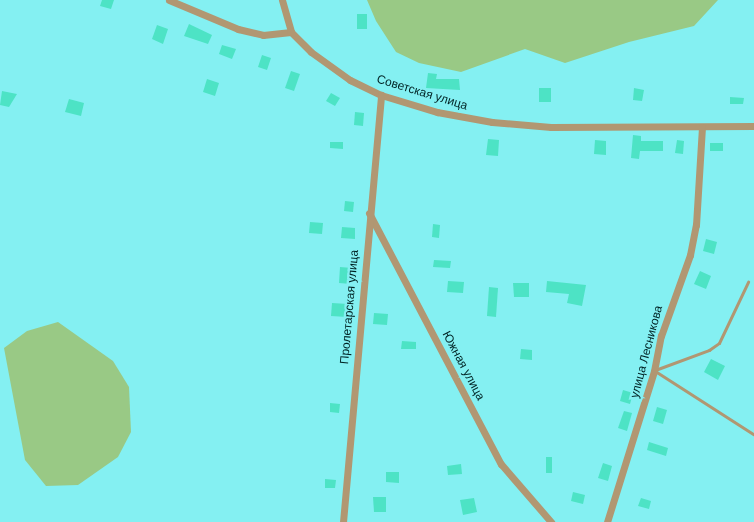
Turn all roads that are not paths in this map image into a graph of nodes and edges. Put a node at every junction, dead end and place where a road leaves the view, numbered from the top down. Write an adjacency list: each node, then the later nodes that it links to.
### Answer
1 (169, 0): 3 (street)
2 (282, 0): 3 (street)
3 (291, 32): 4 (street, Советская улица)
4 (381, 95): 6 (street, Советская улица); 7 (street, Пролетарская улица)
5 (754, 126): 6 (street, Советская улица)
6 (702, 127): 9 (street, улица Лесникова)
7 (369, 212): 11 (street, Пролетарская улица); 12 (street, Южная улица)
8 (748, 282): 9 (lane)
9 (654, 371): 10 (lane); 13 (street, улица Лесникова)
10 (752, 434)
11 (343, 522)
12 (551, 522)
13 (607, 522)

